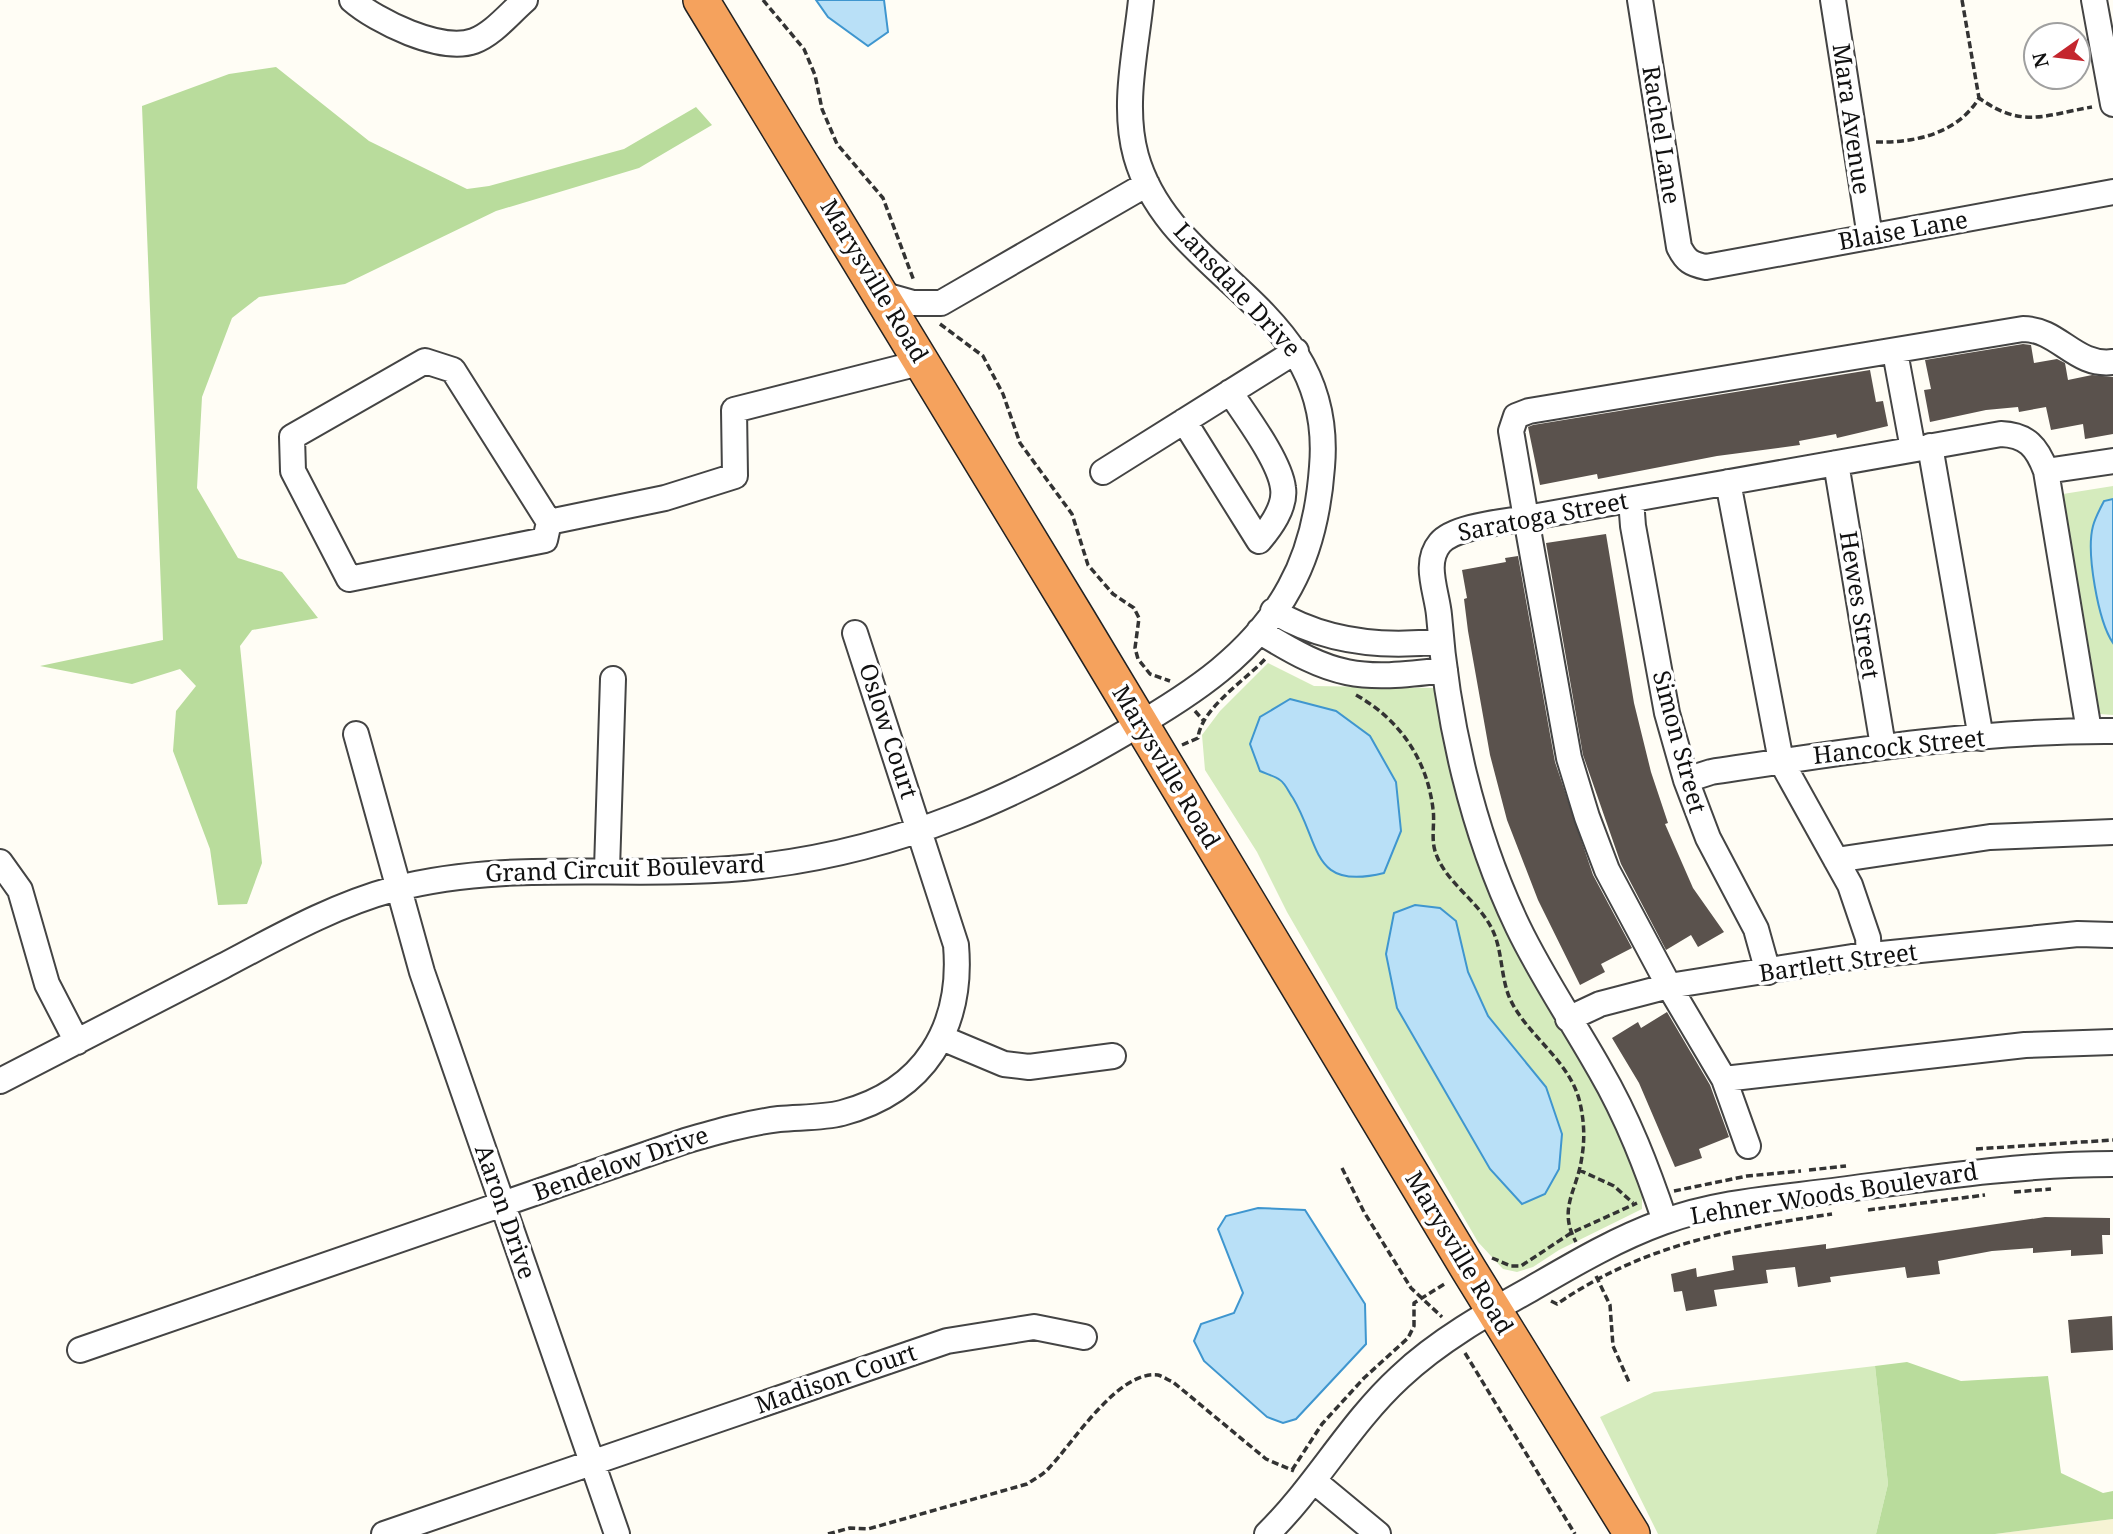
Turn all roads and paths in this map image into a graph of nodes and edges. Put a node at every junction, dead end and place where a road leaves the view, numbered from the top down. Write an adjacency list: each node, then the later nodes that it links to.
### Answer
1 (352, 0): 2 (street)
2 (525, 0)
3 (701, 0): 17 (highway, Marysville Road)
4 (763, 0): 18 (path)
5 (1141, 0): 13 (street, Lansdale Drive)
6 (1640, 0): 16 (street, Rachel Lane)
7 (1833, 0): 12 (street, Mara Avenue)
8 (1962, 0): 10 (path)
9 (2094, 0): 11 (street)
10 (1979, 98): 11 (path); 12 (path)
11 (2113, 104)
12 (1853, 144): 15 (street, Mara Avenue)
13 (1147, 184): 18 (street); 19 (street, Lansdale Drive)
14 (2113, 192): 15 (street, Blaise Lane)
15 (1870, 237): 16 (street, Blaise Lane)
16 (1693, 265)
17 (881, 294): 18 (street); 21 (highway, Marysville Road)
18 (928, 305): 41 (path)
19 (1296, 351): 23 (street); 34 (street, Lansdale Drive)
20 (1895, 352): 22 (street); 25 (street); 32 (street)
21 (923, 362): 33 (street); 43 (highway, Marysville Road)
22 (2113, 362)
23 (1230, 392): 24 (street); 24 (street)
24 (1184, 421): 29 (street)
25 (1921, 448): 27 (street, Saratoga Street); 28 (street, Saratoga Street); 46 (street)
26 (2113, 461): 28 (street)
27 (1836, 463): 30 (street, Saratoga Street); 47 (street, Hewes Street)
28 (2046, 471): 44 (street, Saratoga Street)
29 (1103, 472)
30 (1728, 482): 31 (street, Saratoga Street); 49 (street)
31 (1631, 500): 32 (street, Saratoga Street); 50 (street, Simon Street)
32 (1526, 518): 36 (street, Saratoga Street); 60 (street)
33 (549, 522): 33 (street)
34 (1273, 611): 36 (street); 37 (street, Lansdale Drive)
35 (855, 633): 51 (street, Oslow Court)
36 (1441, 642): 38 (street, Saratoga Street)
37 (1269, 648): 38 (street); 41 (street, Lansdale Drive); 42 (path)
38 (1445, 670): 61 (street, Saratoga Street)
39 (613, 679): 55 (street)
40 (1351, 692): 74 (path)
41 (1184, 699): 42 (path); 43 (street, Lansdale Drive)
42 (1203, 720): 48 (path)
43 (1140, 724): 48 (highway, Marysville Road); 51 (street, Grand Circuit Boulevard)
44 (2101, 731): 46 (street, Hancock Street)
45 (356, 734): 56 (street, Aaron Drive)
46 (1981, 738): 47 (street, Hancock Street)
47 (1883, 747): 49 (street, Hancock Street)
48 (1162, 761): 78 (highway, Marysville Road)
49 (1781, 761): 50 (street, Hancock Street); 53 (street)
50 (1686, 780): 59 (street, Simon Street)
51 (921, 830): 55 (street, Grand Circuit Boulevard); 62 (street, Bendelow Drive)
52 (2113, 832): 53 (street)
53 (1836, 860): 58 (street)
54 (0, 862): 63 (street)
55 (607, 869): 56 (street, Grand Circuit Boulevard)
56 (397, 888): 63 (street, Grand Circuit Boulevard); 73 (street, Aaron Drive)
57 (2113, 934): 58 (street, Bartlett Street)
58 (1869, 956): 59 (street, Bartlett Street)
59 (1768, 972): 60 (street, Bartlett Street)
60 (1669, 986): 61 (street, Bartlett Street); 66 (street)
61 (1568, 1019): 77 (street, Saratoga Street)
62 (942, 1038): 65 (street); 73 (street, Bendelow Drive)
63 (77, 1042): 67 (street, Grand Circuit Boulevard)
64 (2113, 1042): 66 (street)
65 (1112, 1056)
66 (1724, 1079): 68 (street)
67 (0, 1081)
68 (1748, 1146)
69 (2113, 1164): 77 (street, Lehner Woods Boulevard)
70 (2064, 1189): 71 (path)
71 (2008, 1192)
72 (1987, 1195): 75 (path)
73 (502, 1204): 82 (street, Bendelow Drive); 83 (street, Aaron Drive)
74 (1634, 1204)
75 (1856, 1211)
76 (1837, 1214): 79 (path)
77 (1665, 1221): 80 (street, Lehner Woods Boulevard)
78 (1469, 1270): 80 (highway, Marysville Road); 84 (path)
79 (1556, 1304)
80 (1493, 1310): 85 (street, Lehner Woods Boulevard); 91 (highway, Marysville Road)
81 (1084, 1338): 83 (street, Madison Court)
82 (80, 1350)
83 (592, 1463): 86 (street, Madison Court); 87 (street, Aaron Drive)
84 (1292, 1469): 85 (path); 88 (path)
85 (1314, 1481): 89 (street, Lehner Woods Boulevard); 90 (street)
86 (384, 1534)
87 (617, 1534)
88 (828, 1534)
89 (1267, 1534)
90 (1378, 1534)
91 (1632, 1534)

